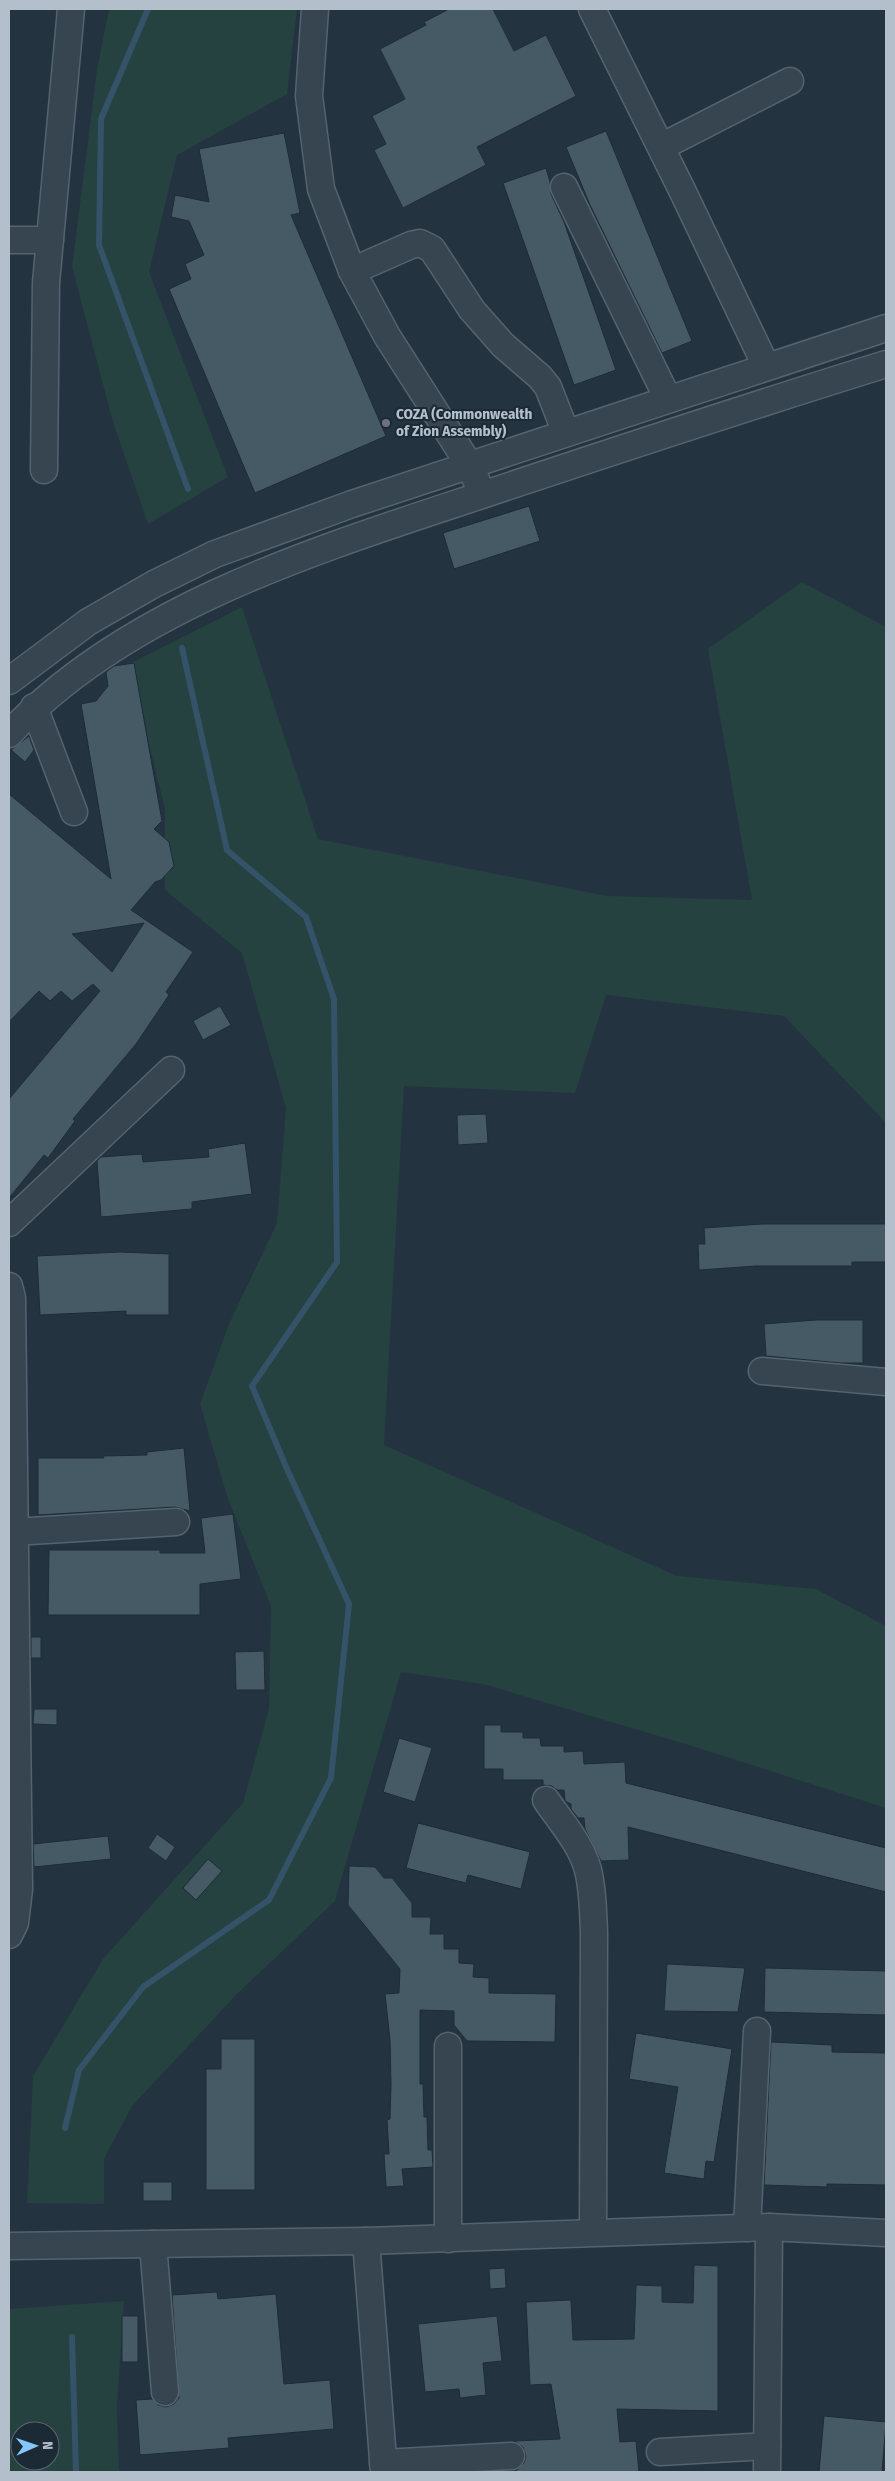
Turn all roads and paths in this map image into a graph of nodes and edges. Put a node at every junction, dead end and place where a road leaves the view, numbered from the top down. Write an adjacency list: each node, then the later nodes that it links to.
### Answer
1 (71, 9): 8 (street)
2 (315, 9): 9 (street)
3 (592, 9): 5 (street)
4 (790, 81): 5 (street)
5 (661, 147): 12 (street)
6 (564, 188): 13 (street)
7 (9, 240): 8 (street)
8 (50, 240): 16 (street)
9 (352, 272): 14 (street); 15 (street)
10 (886, 328): 12 (street)
11 (886, 364): 17 (street)
12 (766, 366): 13 (street)
13 (668, 399): 14 (street)
14 (566, 433): 15 (street)
15 (470, 466): 17 (street); 18 (street)
16 (44, 470)
17 (483, 495): 19 (street)
18 (9, 681)
19 (34, 707): 20 (street); 21 (street)
20 (9, 734)
21 (74, 812)
22 (171, 1070): 23 (street)
23 (9, 1223)
24 (9, 1286): 28 (street)
25 (762, 1371): 26 (street)
26 (886, 1382)
27 (176, 1522): 28 (street)
28 (14, 1532): 30 (street)
29 (546, 1800): 34 (street)
30 (9, 1934)
31 (756, 2031): 33 (street)
32 (448, 2046): 36 (street)
33 (758, 2228): 34 (street); 35 (street); 41 (street)
34 (594, 2232): 36 (street)
35 (886, 2234)
36 (448, 2238): 37 (street)
37 (366, 2241): 38 (street); 44 (street)
38 (153, 2244): 39 (street); 40 (street)
39 (9, 2246)
40 (165, 2392)
41 (767, 2446): 42 (street); 45 (street)
42 (660, 2452)
43 (511, 2456): 44 (street)
44 (384, 2467)
45 (767, 2472)

